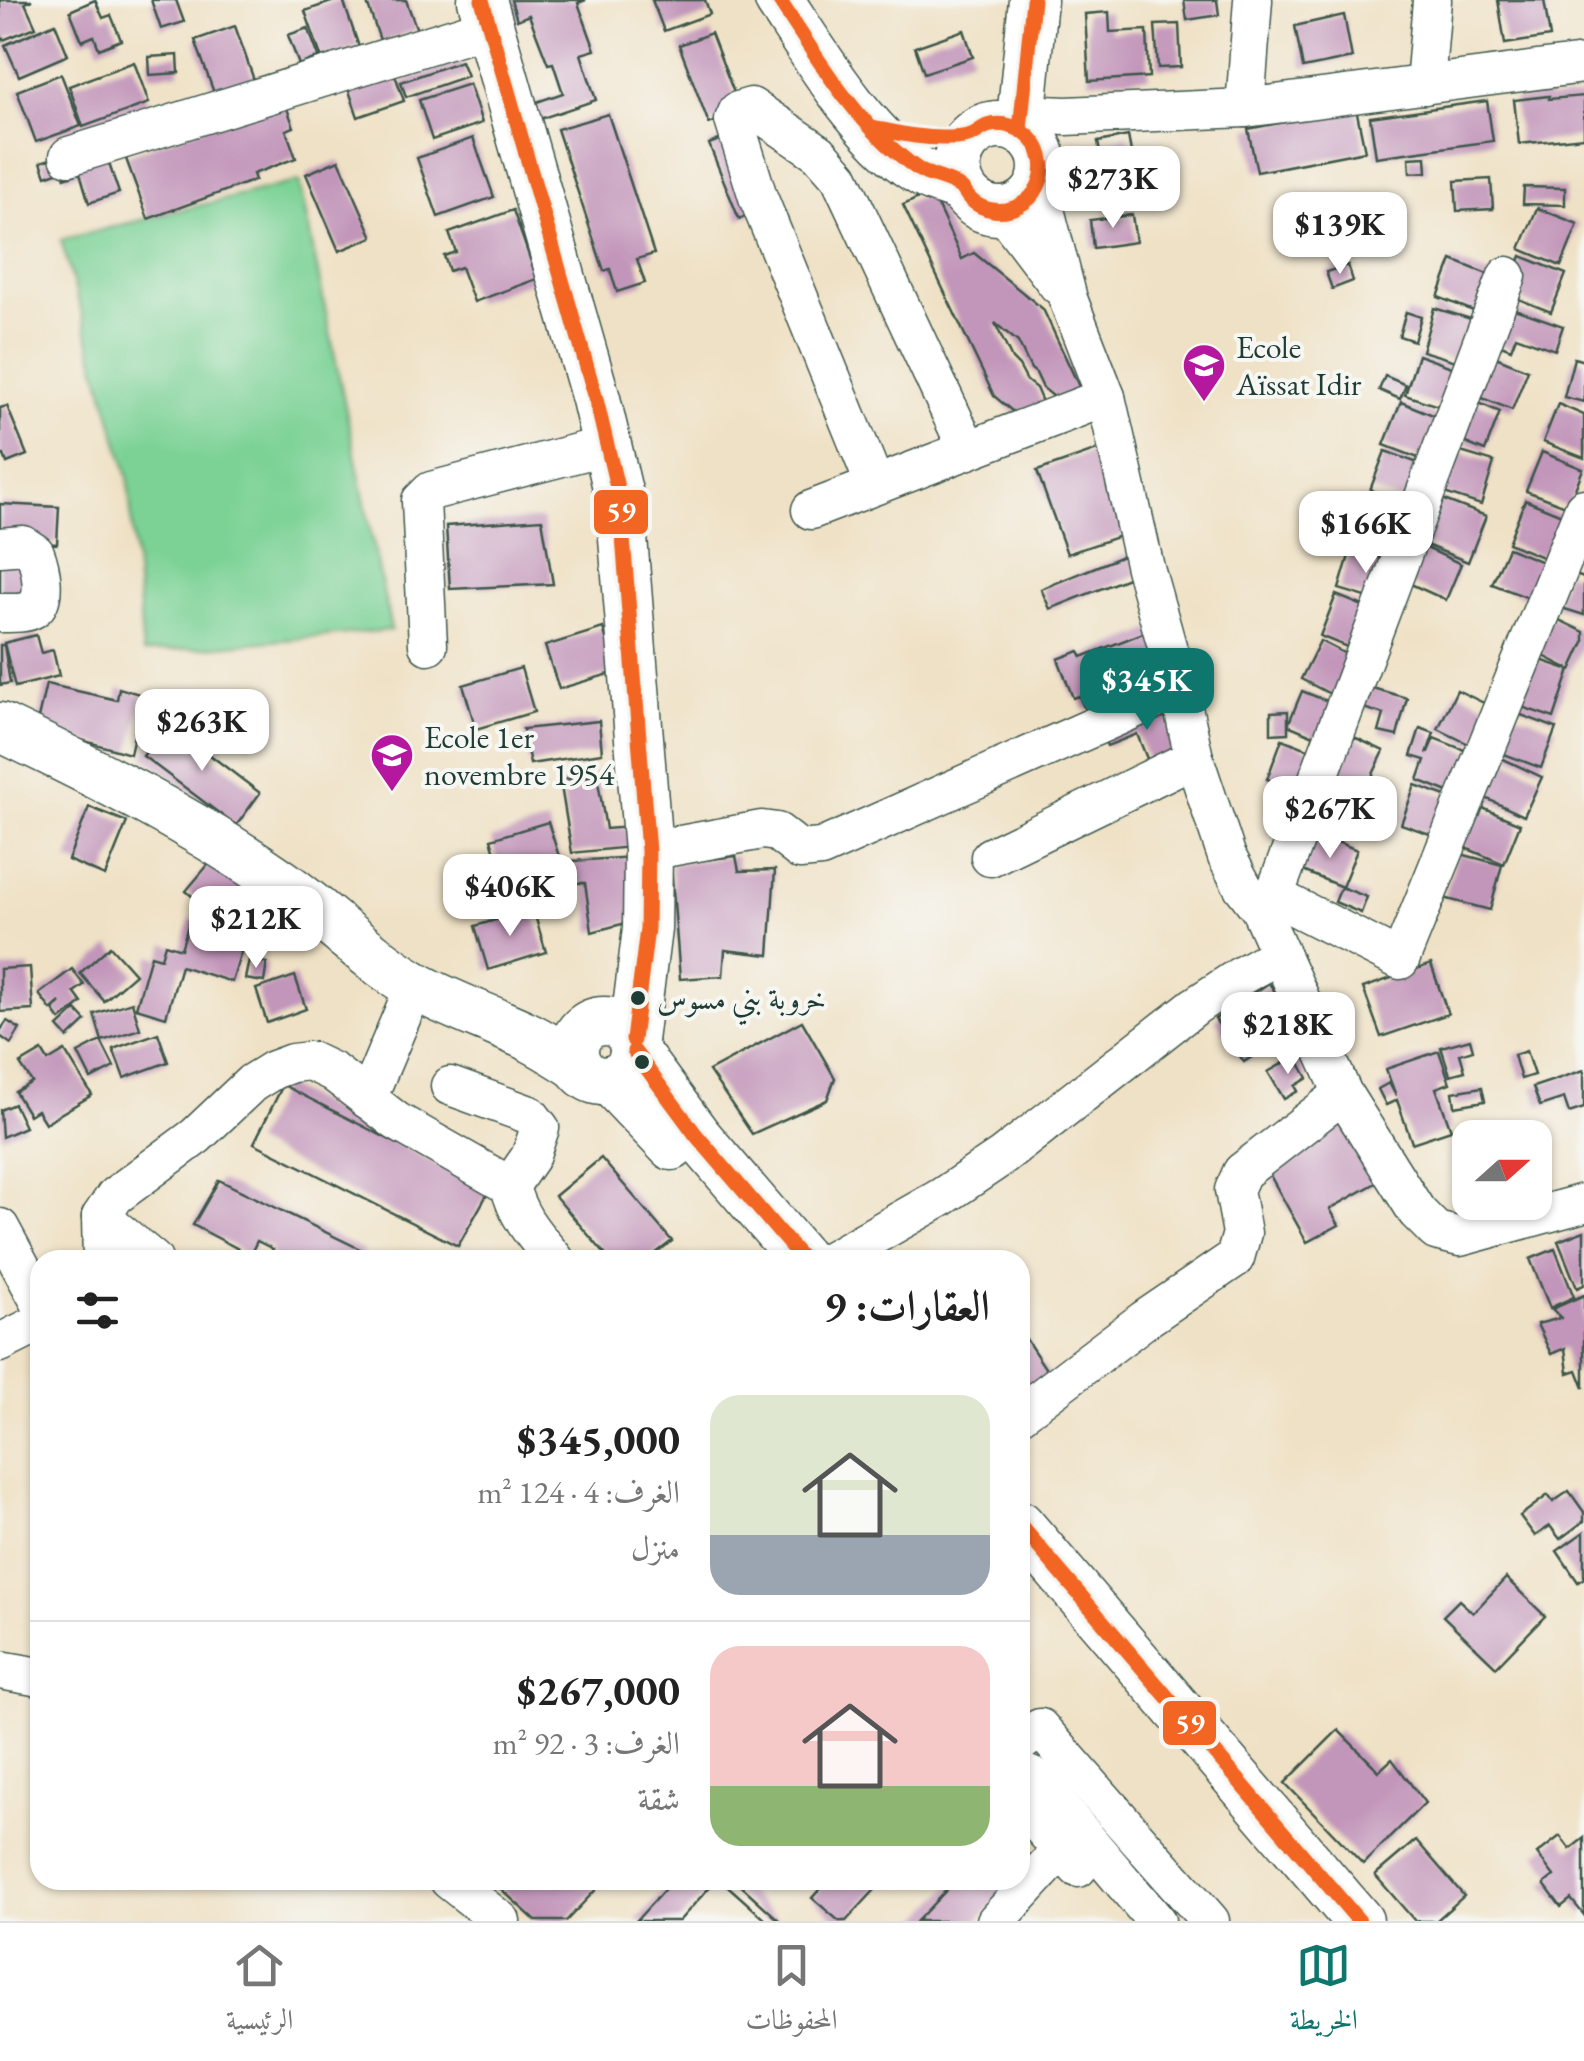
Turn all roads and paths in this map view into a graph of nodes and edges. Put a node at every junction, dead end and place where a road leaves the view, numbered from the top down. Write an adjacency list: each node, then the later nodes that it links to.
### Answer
1 (779, 0): 10 (main road)
2 (1254, 0): 8 (street)
3 (1432, 0): 7 (street)
4 (1032, 11): 9 (main road)
5 (486, 13): 12 (street); 17 (main road)
6 (1584, 64): 7 (street)
7 (1425, 84): 8 (street)
8 (1245, 108): 9 (street)
9 (1021, 122): 11 (main road); 14 (main road)
10 (873, 128): 11 (main road); 13 (main road)
11 (970, 136): 13 (main road)
12 (69, 156)
13 (962, 188): 14 (main road)
14 (1020, 199): 16 (street)
15 (1507, 276): 30 (street)
16 (1106, 397): 18 (street); 25 (street)
17 (608, 445): 24 (street); 28 (main road)
18 (968, 450): 19 (street); 19 (street)
19 (876, 485): 21 (street)
20 (1584, 508): 30 (street)
21 (811, 510)
22 (0, 547): 23 (street)
23 (0, 613)
24 (428, 645)
25 (1179, 690): 27 (street); 28 (street)
26 (0, 728): 32 (main road)
27 (1194, 758): 29 (street); 30 (street)
28 (648, 850): 33 (main road)
29 (990, 857)
30 (1267, 902): 31 (street)
31 (1278, 954): 35 (street); 47 (street)
32 (415, 986): 33 (main road); 36 (street)
33 (608, 1047): 45 (main road); 46 (main road)
34 (450, 1086): 37 (street)
35 (1343, 1094): 38 (street); 51 (street)
36 (372, 1102): 37 (street); 39 (street)
37 (515, 1179): 43 (street); 44 (street)
38 (1584, 1203)
39 (102, 1217): 41 (street); 42 (street)
40 (0, 1228): 48 (street)
41 (102, 1250)
42 (141, 1250)
43 (547, 1250)
44 (564, 1250)
45 (759, 1250)
46 (794, 1250)
47 (848, 1250)
48 (30, 1284)
49 (30, 1328): 50 (street)
50 (0, 1344)
51 (1030, 1406)
52 (1030, 1536): 67 (main road)
53 (1030, 1576): 66 (main road)
54 (0, 1670): 55 (street)
55 (30, 1675)
56 (1030, 1736): 65 (street)
57 (1030, 1776): 64 (street)
58 (1030, 1813): 59 (street)
59 (1062, 1849): 60 (street); 63 (street)
60 (1030, 1884)
61 (1024, 1890): 62 (street)
62 (996, 1921)
63 (1123, 1921)
64 (1156, 1921)
65 (1210, 1921)
66 (1321, 1921)
67 (1360, 1921)

